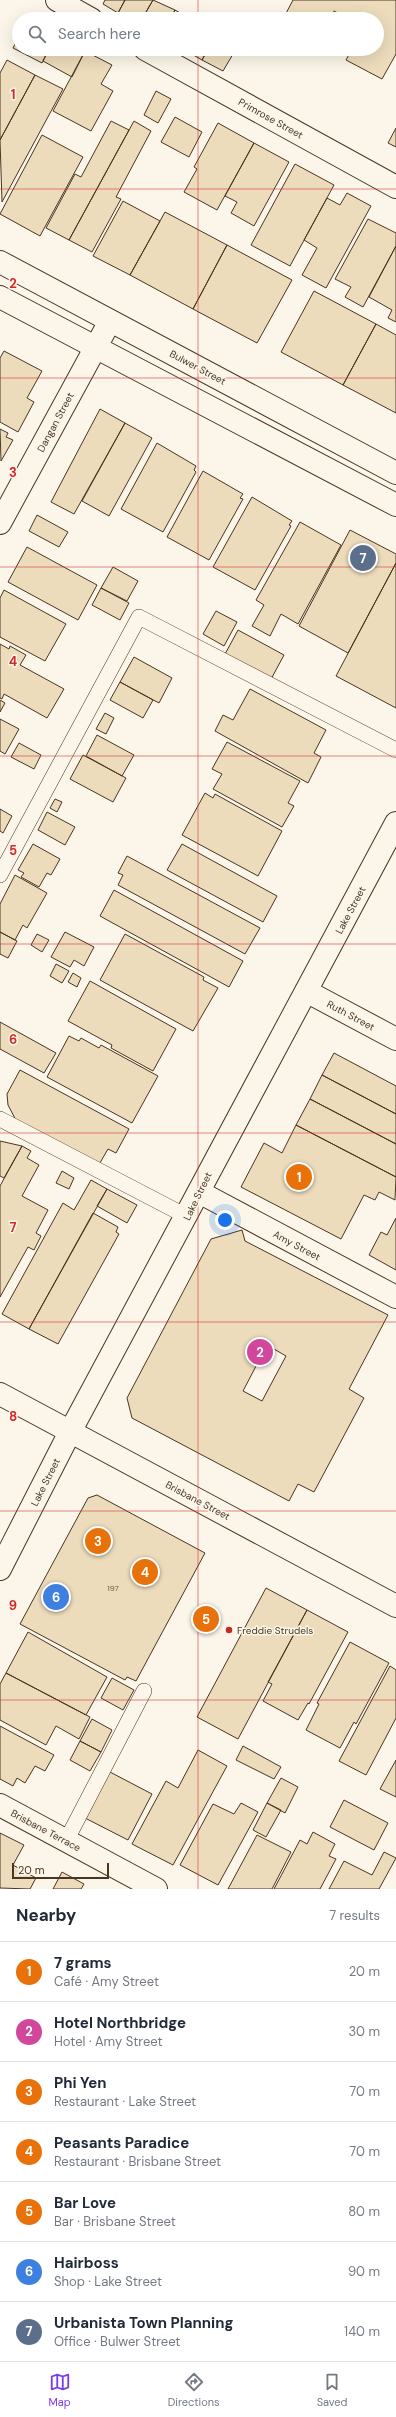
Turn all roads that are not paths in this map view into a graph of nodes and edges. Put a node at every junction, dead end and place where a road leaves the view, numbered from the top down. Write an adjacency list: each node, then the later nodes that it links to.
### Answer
1 (57, 0): 2 (street)
2 (78, 12)
3 (159, 56): 4 (street, Primrose Street)
4 (396, 187)
5 (0, 262): 7 (street, Bulwer Street)
6 (0, 297): 8 (street)
7 (110, 321): 8 (street, Dangan Street); 9 (street, Bulwer Street)
8 (95, 347): 10 (street); 11 (street, Dangan Street)
9 (396, 472)
10 (396, 505)
11 (0, 523)
12 (396, 750): 14 (lane)
13 (396, 823): 15 (street, Lake Street)
14 (0, 875)
15 (306, 991): 16 (street, Ruth Street); 18 (street, Lake Street)
16 (396, 1039)
17 (0, 1119): 19 (lane)
18 (199, 1192): 19 (street, Lake Street); 20 (street, Amy Street)
19 (188, 1216): 22 (street, Lake Street)
20 (396, 1297)
21 (0, 1394): 22 (street, Brisbane Street)
22 (70, 1432): 23 (street, Lake Street); 24 (street, Brisbane Street)
23 (0, 1569)
24 (396, 1606)
25 (144, 1691): 27 (lane)
26 (0, 1805): 27 (street, Brisbane Terrace)
27 (66, 1841): 28 (street, Brisbane Terrace)
28 (156, 1889)

